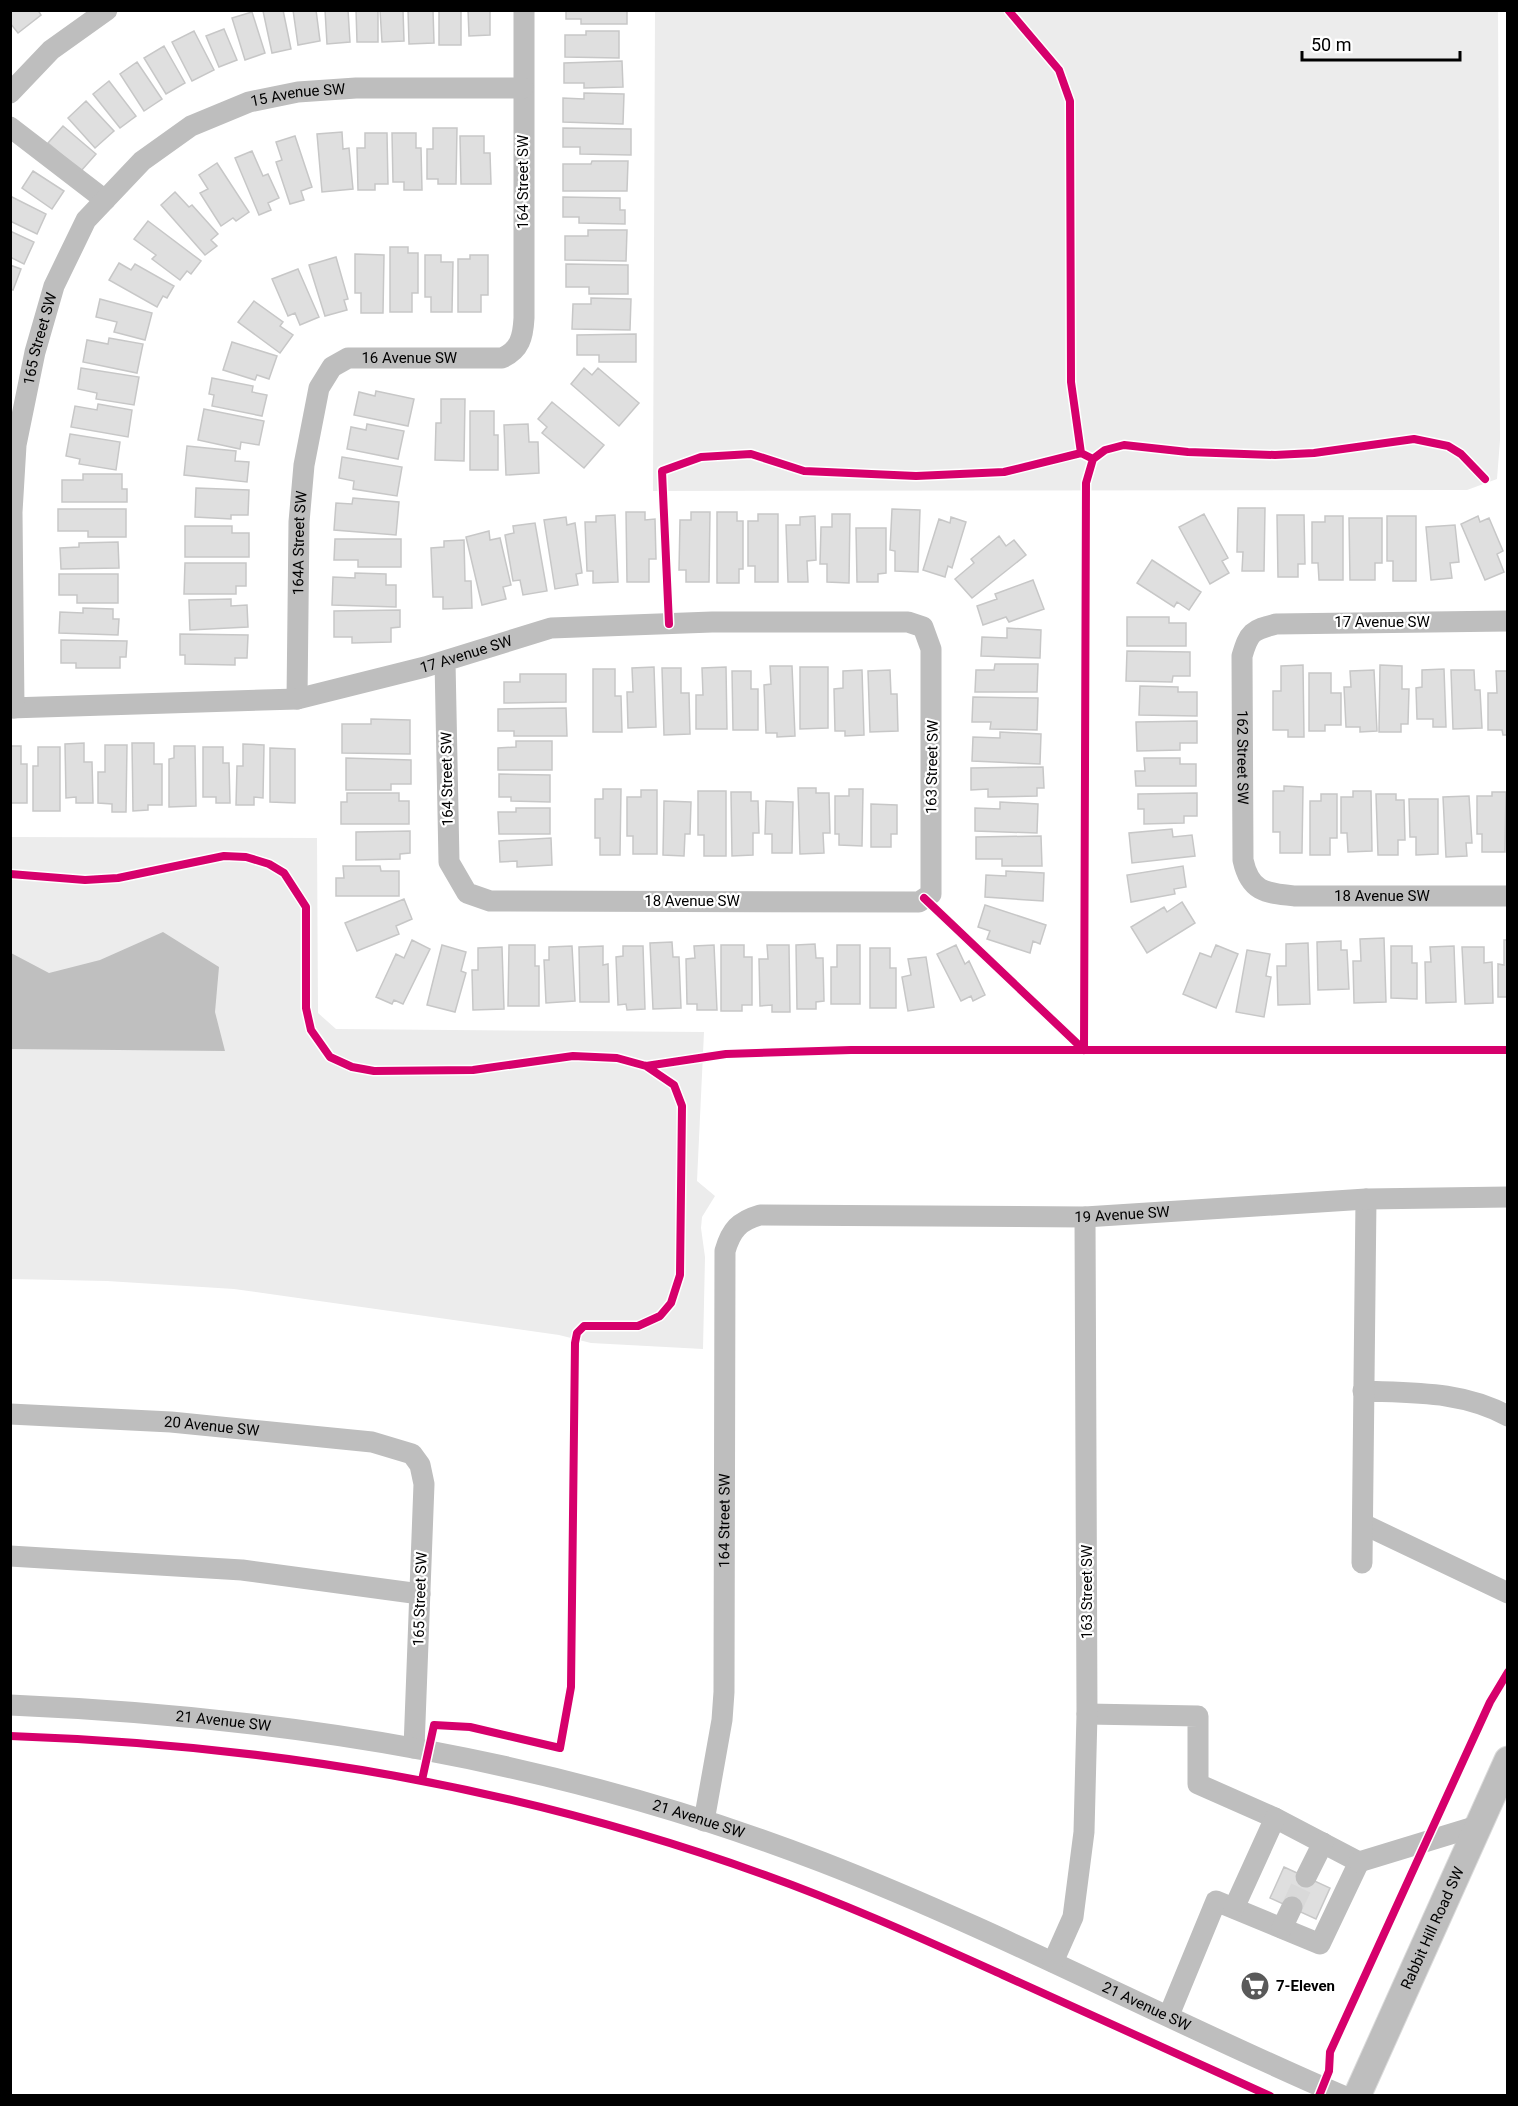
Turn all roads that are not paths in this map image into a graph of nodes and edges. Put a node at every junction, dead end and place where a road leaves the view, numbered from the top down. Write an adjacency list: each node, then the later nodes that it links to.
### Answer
1 (107, 10): 4 (street)
2 (524, 10): 3 (street, 164 Street SW)
3 (523, 88): 6 (street, 15 Avenue SW); 7 (street, 164 Street SW)
4 (10, 93)
5 (10, 128): 6 (street)
6 (105, 200): 14 (street, 165 Street SW)
7 (514, 352): 8 (street, 16 Avenue SW)
8 (319, 388): 13 (street, 164A Street SW)
9 (1508, 621): 11 (street, 17 Avenue SW)
10 (922, 627): 12 (street, 17 Avenue SW); 18 (street, 163 Street SW)
11 (1258, 628): 15 (street, 162 Street SW)
12 (445, 661): 13 (street, 17 Avenue SW); 16 (street, 164 Street SW)
13 (297, 699): 14 (street, 17 Avenue SW)
14 (12, 708)
15 (1256, 887): 17 (street, 18 Avenue SW)
16 (467, 893): 18 (street, 18 Avenue SW)
17 (1508, 896)
18 (919, 902)
19 (1508, 1197): 20 (street, 19 Avenue SW)
20 (1366, 1199): 21 (street, 19 Avenue SW); 23 (street)
21 (1085, 1217): 22 (street, 19 Avenue SW); 33 (street, 163 Street SW)
22 (738, 1225): 37 (street, 164 Street SW)
23 (1363, 1390): 25 (street); 27 (street)
24 (10, 1414): 26 (street, 20 Avenue SW)
25 (1508, 1416)
26 (412, 1454): 31 (street, 165 Street SW)
27 (1363, 1524): 29 (street); 30 (street)
28 (10, 1556): 31 (street)
29 (1362, 1563)
30 (1508, 1593)
31 (420, 1594): 34 (street, 165 Street SW)
32 (10, 1705): 34 (street, 21 Avenue SW)
33 (1087, 1714): 36 (street); 45 (street, 163 Street SW)
34 (414, 1748): 37 (street, 21 Avenue SW)
35 (1508, 1760): 38 (main road, Rabbit Hill Road SW)
36 (1275, 1818): 39 (street); 43 (street)
37 (704, 1821): 45 (street, 21 Avenue SW)
38 (1477, 1826): 40 (street); 48 (main road, Rabbit Hill Road SW)
39 (1323, 1843): 40 (street); 41 (street)
40 (1359, 1862): 44 (street)
41 (1306, 1877)
42 (1292, 1907): 44 (street)
43 (1234, 1908): 44 (street); 46 (street)
44 (1282, 1928)
45 (1053, 1962): 46 (street, 21 Avenue SW)
46 (1169, 2015): 47 (street, 21 Avenue SW)
47 (1343, 2096)
48 (1357, 2096)

